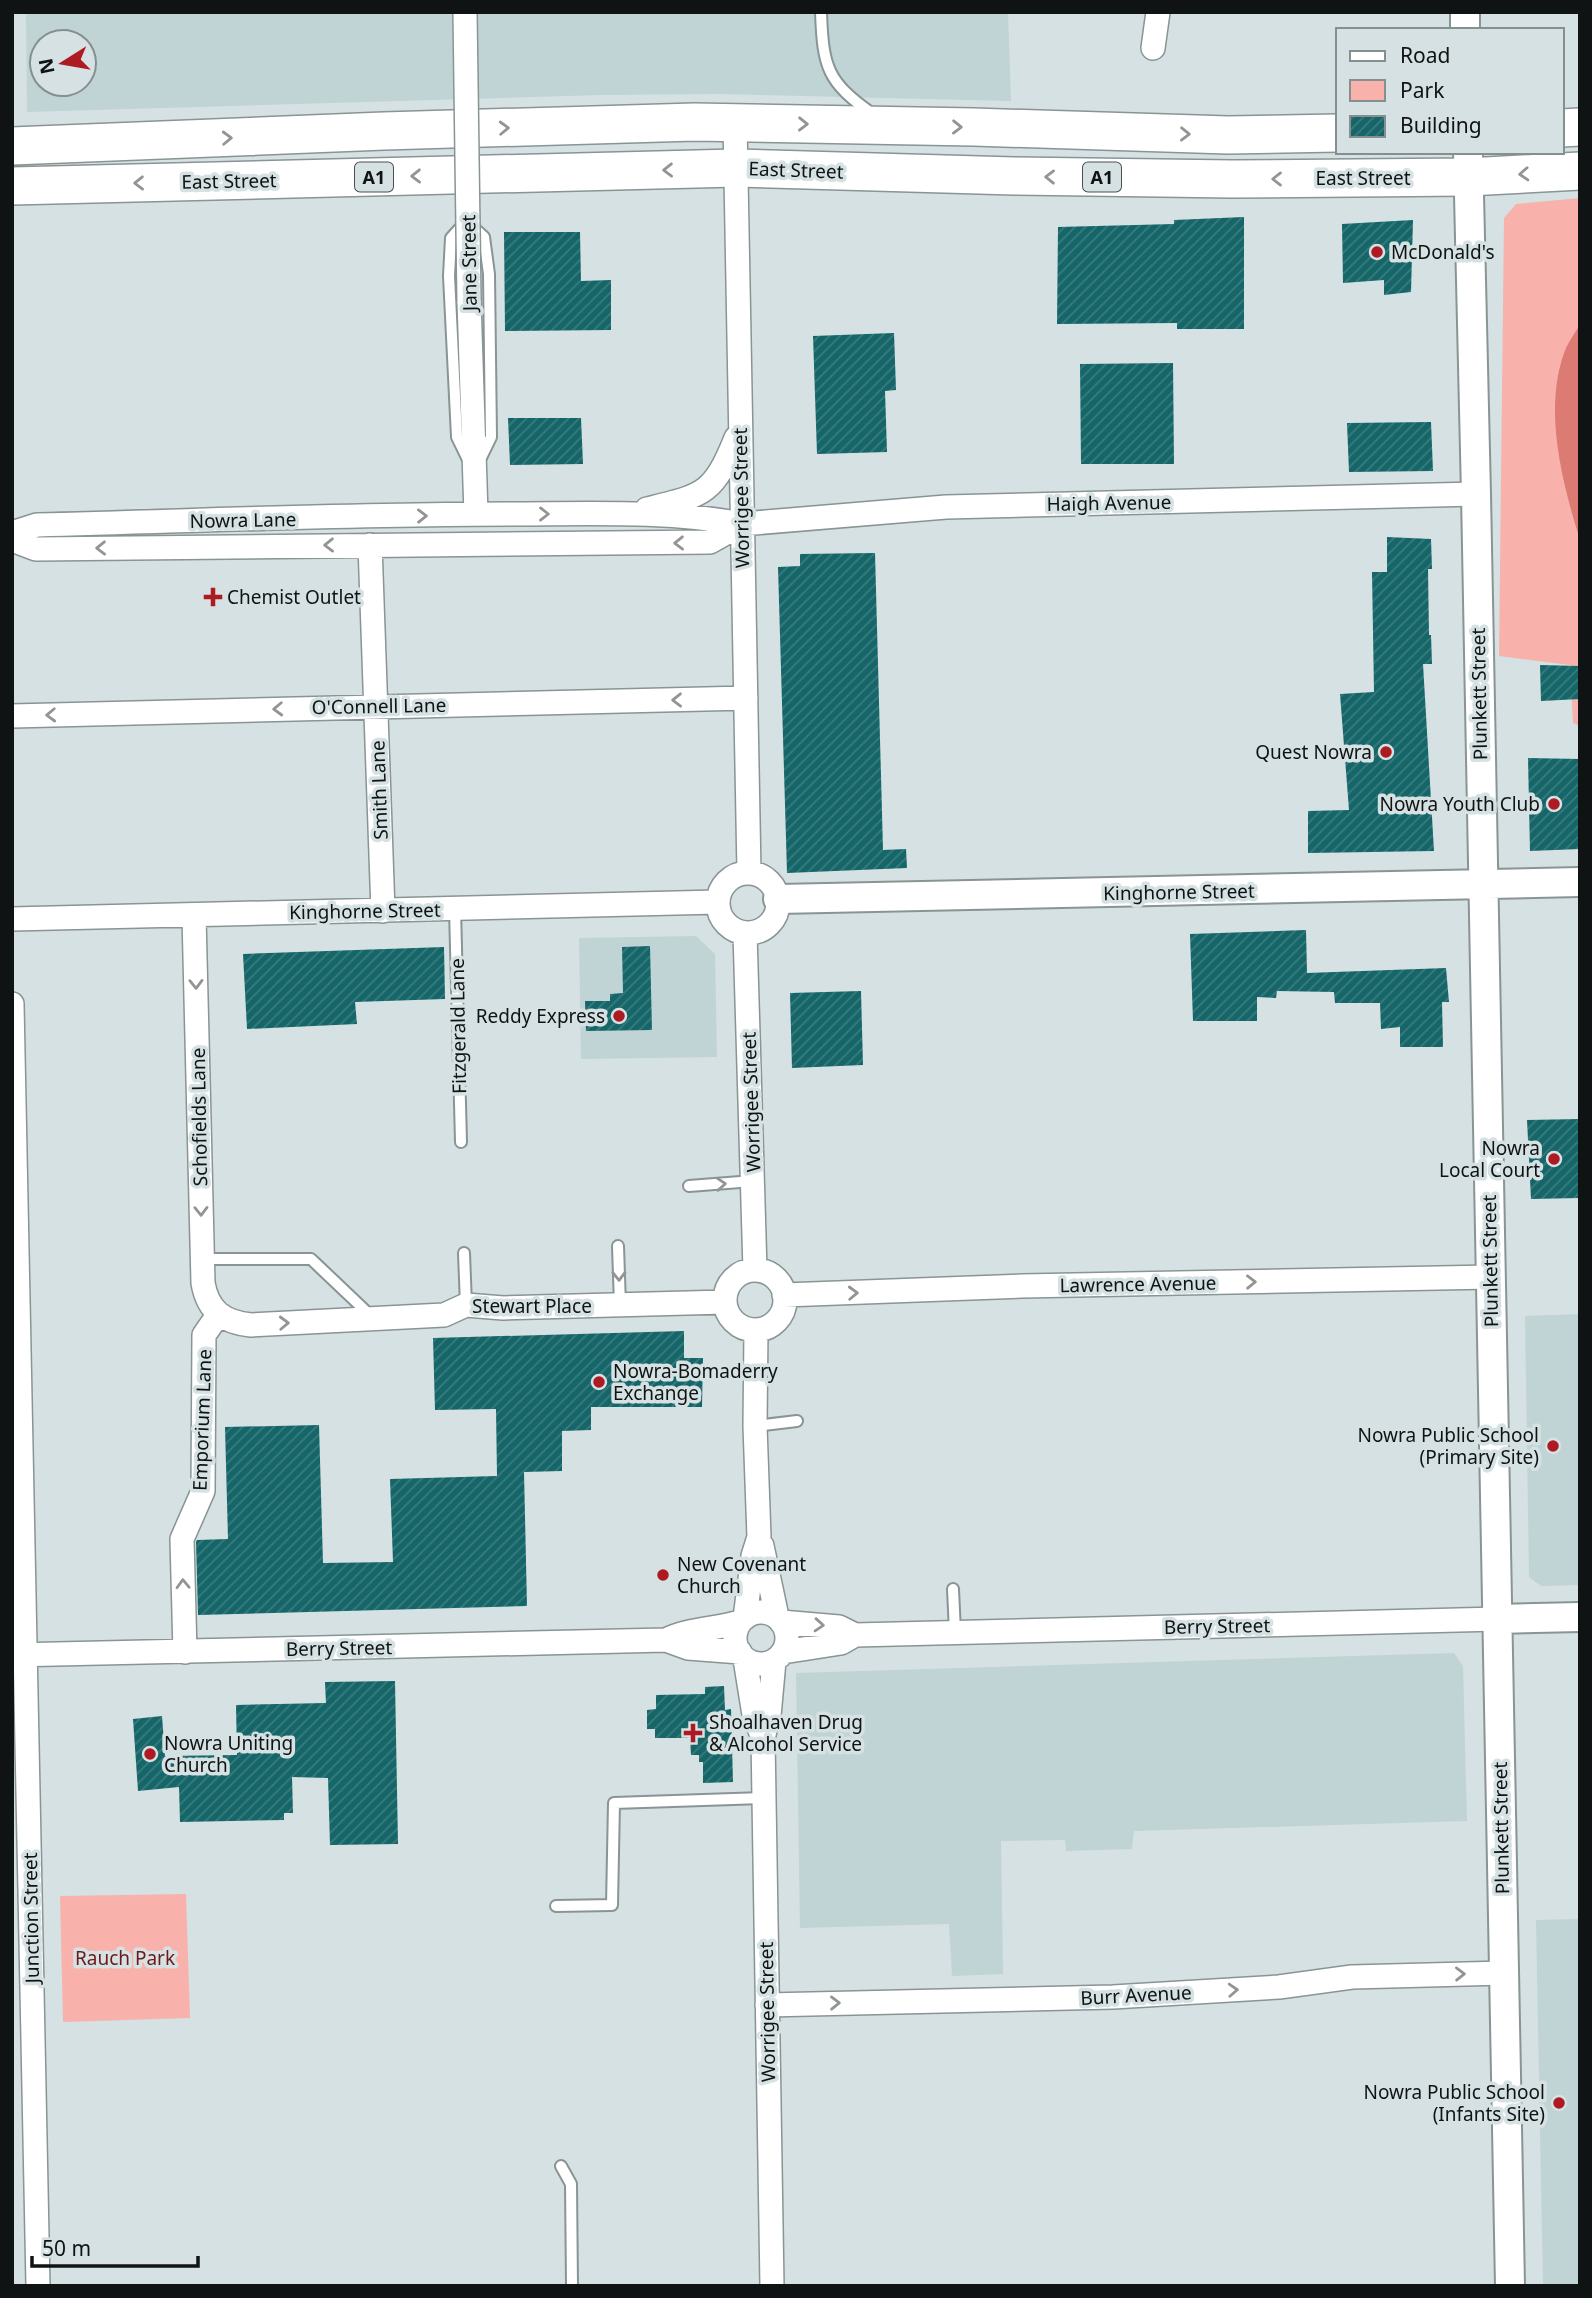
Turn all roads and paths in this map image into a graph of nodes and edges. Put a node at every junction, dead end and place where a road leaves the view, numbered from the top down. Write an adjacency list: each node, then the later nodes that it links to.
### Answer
1 (465, 12): 14 (street, Jane Street, bridge)
2 (821, 12): 6 (lane)
3 (1158, 12): 4 (street)
4 (1153, 48)
5 (735, 123): 6 (highway, one-way to 6); 8 (highway, one-way to 5); 10 (street, Worrigee Street)
6 (889, 125): 7 (highway, one-way to 7)
7 (1336, 133)
8 (12, 146)
9 (1468, 165): 10 (highway, East Street / A1, one-way to 10); 11 (highway, East Street / A1, one-way to 9); 15 (street, Plunkett Street)
10 (736, 168): 12 (highway, East Street / A1, one-way to 12); 13 (street, Worrigee Street)
11 (1580, 171)
12 (12, 186)
13 (740, 429): 17 (street, Nowra Lane); 18 (street, Worrigee Street)
14 (474, 472): 14 (lane); 16 (street, Jane Street)
15 (1476, 494): 18 (street, Haigh Avenue); 29 (street, Plunkett Street)
16 (476, 514): 17 (street, Nowra Lane, one-way to 17); 19 (street, Nowra Lane, one-way to 16); 22 (street, Nowra Lane); 23 (street, Nowra Lane)
17 (623, 514): 18 (street, Nowra Lane)
18 (742, 524): 23 (street, Nowra Lane, one-way to 23); 24 (street, Worrigee Street)
19 (12, 533)
20 (12, 540): 21 (street, Nowra Lane, one-way to 20)
21 (370, 544): 22 (street, Nowra Lane); 25 (street, Smith Lane)
22 (418, 544): 23 (street, Nowra Lane)
23 (541, 544)
24 (746, 698): 25 (street, O'Connell Lane, one-way to 25); 27 (street, Worrigee Street)
25 (377, 706): 26 (street, O'Connell Lane, one-way to 26); 33 (street, Smith Lane)
26 (12, 716)
27 (749, 873): 30 (street); 31 (street)
28 (1580, 882): 29 (street, Kinghorne Street)
29 (1482, 884): 30 (street, Kinghorne Street); 45 (street, Plunkett Street)
30 (778, 899): 36 (street)
31 (718, 902): 32 (street, Kinghorne Street); 36 (street)
32 (455, 909): 33 (street, Kinghorne Street); 38 (lane, Fitzgerald Lane)
33 (383, 911): 34 (street, Kinghorne Street)
34 (194, 915): 35 (street, Kinghorne Street); 43 (street, Schofields Lane, one-way to 43)
35 (12, 919)
36 (746, 933): 39 (street, Worrigee Street)
37 (12, 1004): 65 (street, Junction Street)
38 (461, 1142)
39 (753, 1181): 40 (lane, one-way to 39); 44 (street, Worrigee Street)
40 (689, 1186)
41 (618, 1246): 49 (lane, one-way to 49)
42 (464, 1253): 48 (lane)
43 (202, 1259): 50 (street, Schofields Lane); 51 (lane)
44 (755, 1270): 46 (street); 47 (street)
45 (1491, 1277): 46 (street, Lawrence Avenue, one-way to 45); 58 (street, Plunkett Street)
46 (785, 1296): 52 (street)
47 (725, 1302): 49 (street, Stewart Place); 52 (street)
48 (466, 1305): 49 (street, Stewart Place); 51 (street, Stewart Place)
49 (620, 1305)
50 (218, 1315): 51 (street, Stewart Place, one-way to 51); 64 (street, Emporium Lane, one-way to 50)
51 (374, 1319)
52 (756, 1330): 54 (street)
53 (797, 1420): 54 (lane)
54 (755, 1426): 55 (street)
55 (759, 1537): 59 (street); 60 (street)
56 (953, 1589): 61 (lane)
57 (1580, 1617): 58 (street, Berry Street)
58 (1498, 1619): 61 (street, Berry Street); 71 (street, Plunkett Street)
59 (743, 1620): 60 (street); 63 (street, Berry Street); 66 (street)
60 (779, 1620): 62 (street, Berry Street, one-way to 62); 67 (street)
61 (955, 1632): 62 (street, Berry Street)
62 (855, 1635): 67 (street, Berry Street)
63 (666, 1640): 64 (street, Berry Street); 66 (street, Berry Street)
64 (185, 1652): 65 (street, Berry Street)
65 (19, 1655): 74 (street, Junction Street)
66 (742, 1655): 67 (street); 68 (street, Worrigee Street)
67 (779, 1656): 68 (street, Worrigee Street)
68 (763, 1738): 69 (street, Worrigee Street)
69 (763, 1798): 70 (lane); 72 (street, Worrigee Street)
70 (556, 1906)
71 (1504, 1973): 72 (street, Burr Avenue, one-way to 71); 77 (street, Plunkett Street)
72 (766, 2005): 76 (street, Worrigee Street)
73 (561, 2166): 75 (lane)
74 (38, 2286)
75 (572, 2286)
76 (772, 2286)
77 (1510, 2286)

